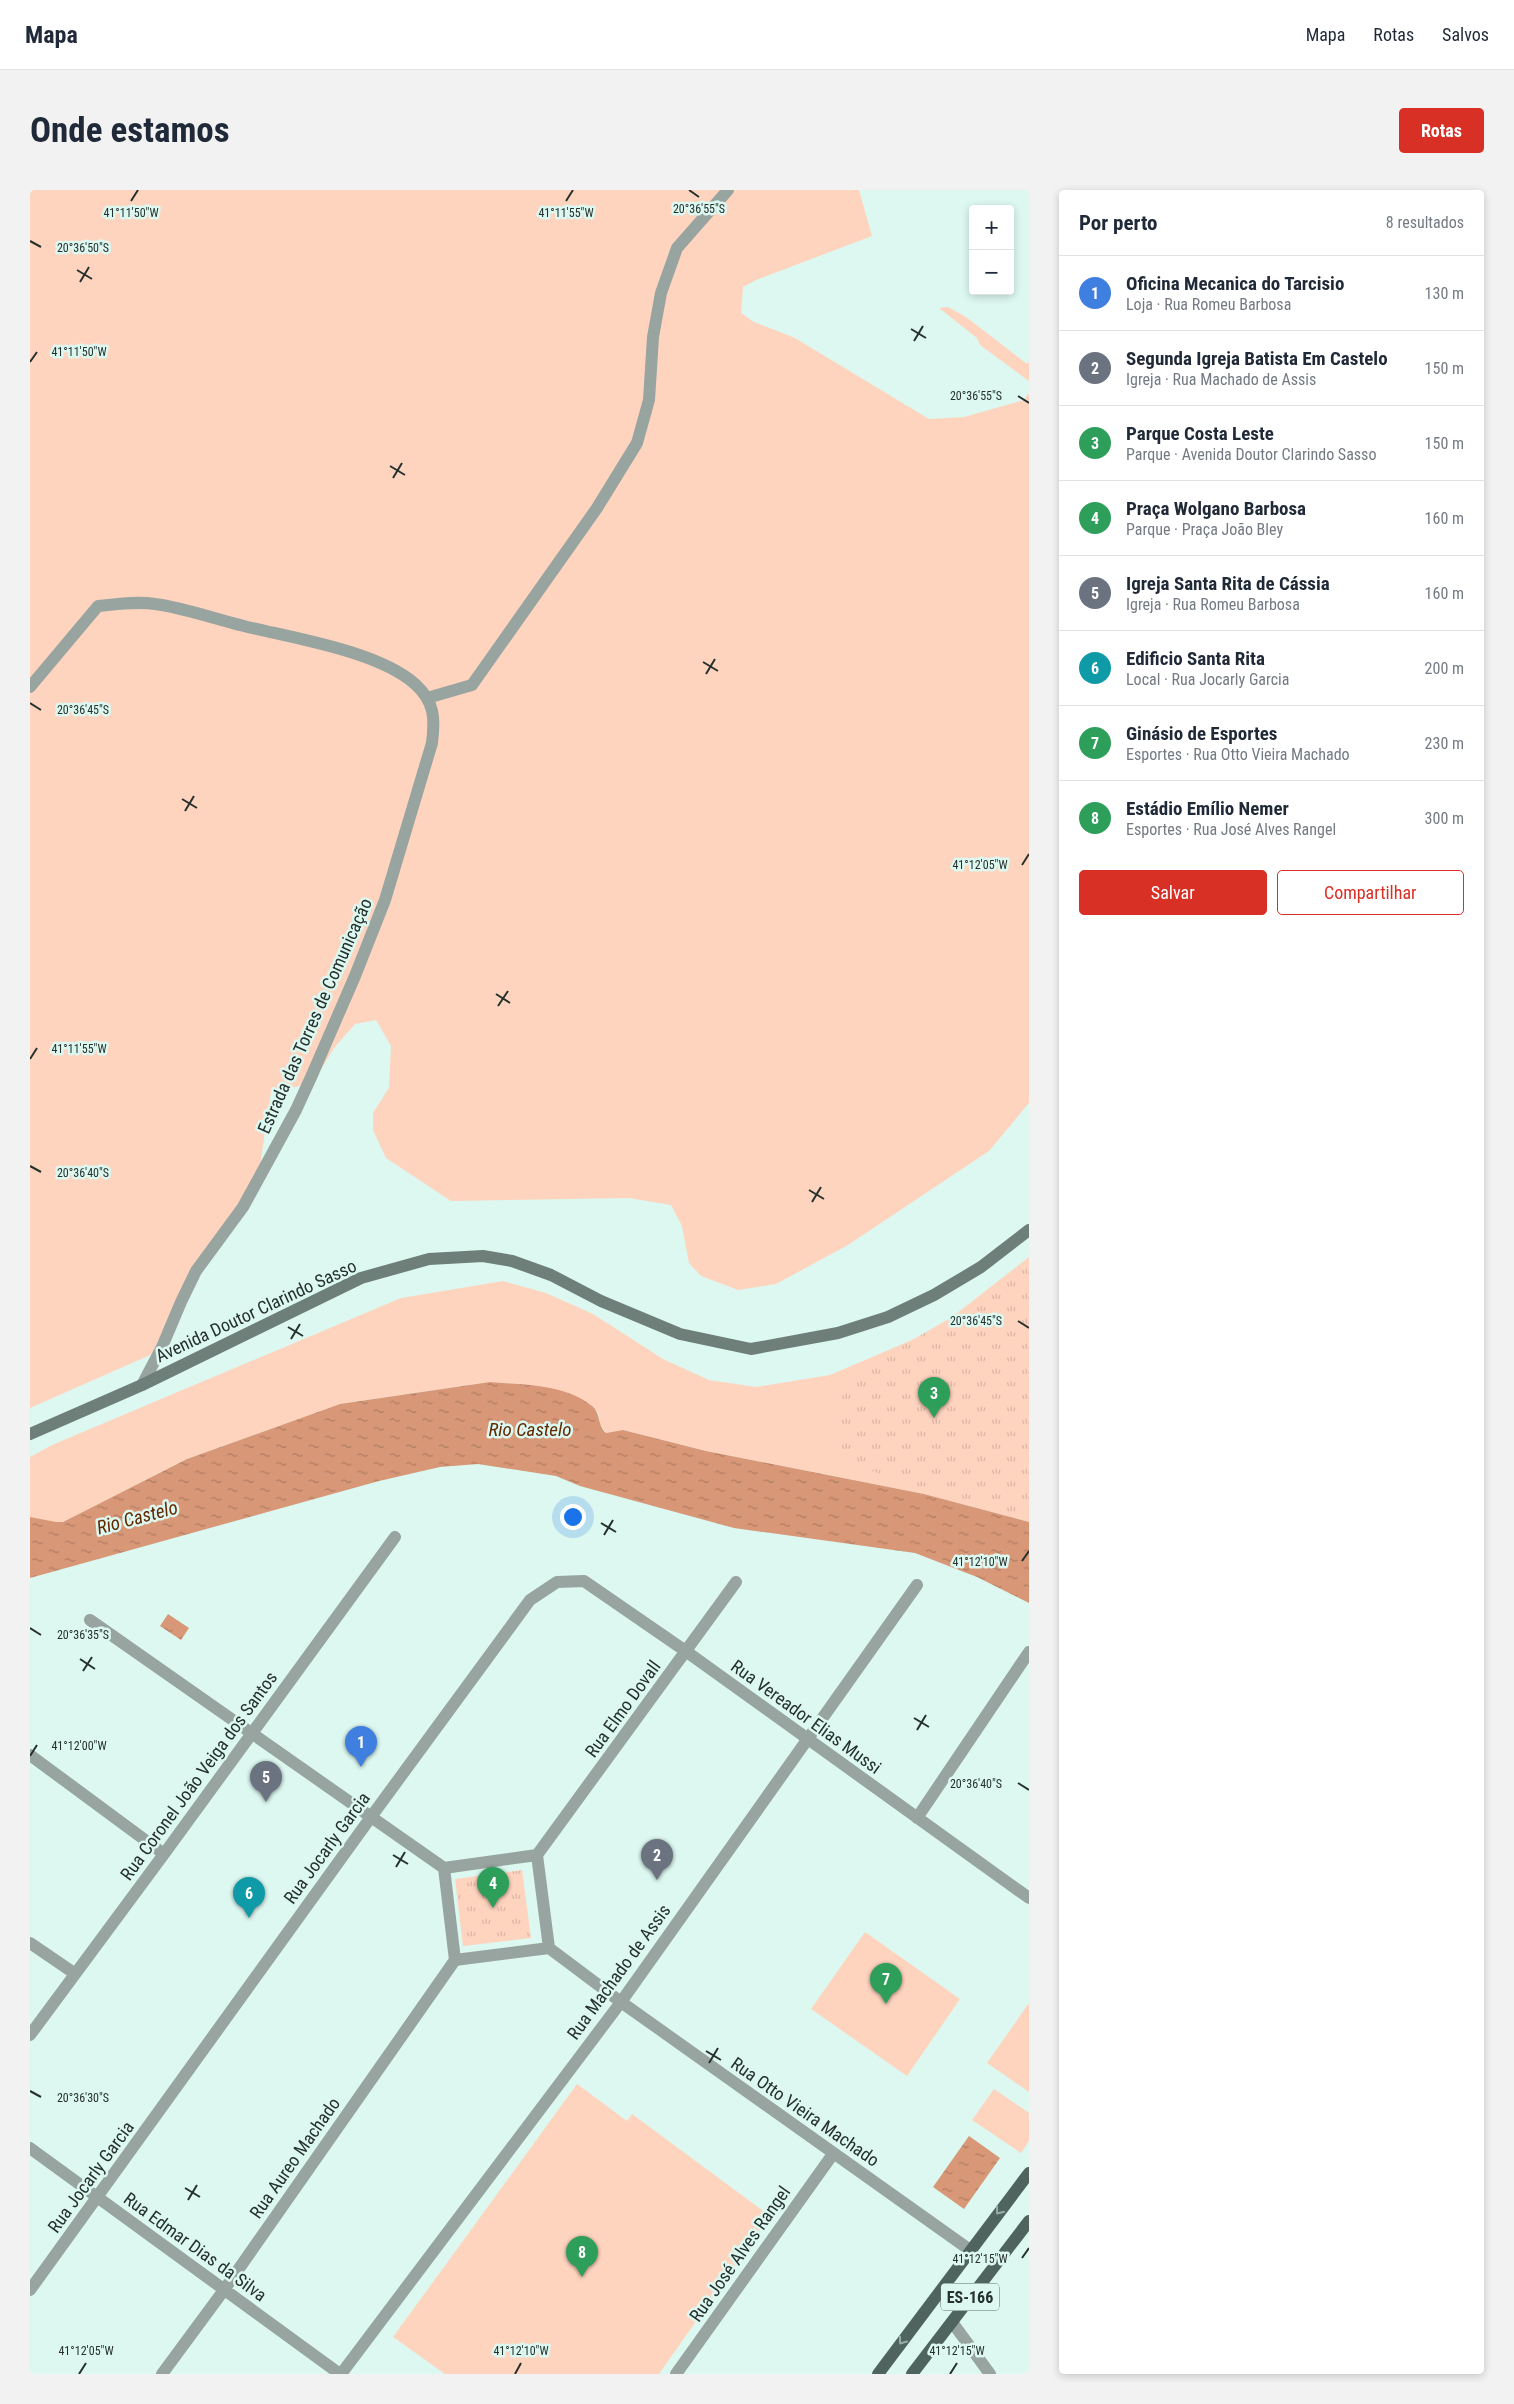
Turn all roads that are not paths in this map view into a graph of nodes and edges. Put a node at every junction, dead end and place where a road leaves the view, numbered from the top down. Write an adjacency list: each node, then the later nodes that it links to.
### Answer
1 (728, 190): 3 (street)
2 (30, 687): 3 (street, Estrada das Torres de Comunicação)
3 (428, 698): 5 (street, Estrada das Torres de Comunicação)
4 (1029, 1230): 5 (main road, Avenida Doutor Clarindo Sasso)
5 (142, 1385): 6 (main road, Avenida Doutor Clarindo Sasso)
6 (30, 1434)
7 (395, 1537): 14 (street, Rua Coronel João Veiga dos Santos)
8 (557, 1582): 12 (street, Rua Vereador Elias Mussi); 17 (street, Rua Jocarly Garcia)
9 (736, 1582): 12 (street, Rua Elmo Dovall)
10 (917, 1584): 15 (street, Rua Machado de Assis)
11 (90, 1620): 14 (street)
12 (687, 1652): 15 (street, Rua Vereador Elias Mussi); 20 (street, Rua Elmo Dovall)
13 (1029, 1652): 18 (street)
14 (253, 1732): 17 (street); 19 (street, Rua Coronel João Veiga dos Santos)
15 (808, 1740): 18 (street, Rua Vereador Elias Mussi); 27 (street, Rua Machado de Assis)
16 (30, 1755): 19 (street)
17 (371, 1817): 21 (street); 32 (street, Rua Jocarly Garcia)
18 (916, 1818): 22 (street, Rua Vereador Elias Mussi)
19 (164, 1854): 26 (street, Rua Coronel João Veiga dos Santos)
20 (538, 1855): 21 (street); 24 (street)
21 (444, 1868): 25 (street)
22 (1029, 1898)
23 (30, 1943): 26 (street)
24 (549, 1948): 25 (street); 27 (street, Rua Otto Vieira Machado)
25 (455, 1960): 36 (street, Rua Aureo Machado)
26 (74, 1974): 28 (street, Rua Coronel João Veiga dos Santos)
27 (621, 2002): 30 (street, Rua Otto Vieira Machado); 39 (street, Rua Machado de Assis)
28 (30, 2034)
29 (30, 2148): 32 (street, Rua Edmar Dias da Silva)
30 (833, 2154): 34 (street, Rua Otto Vieira Machado); 40 (street, Rua José Alves Rangel)
31 (1029, 2172): 34 (main road, ES-166, one-way to 34)
32 (98, 2198): 35 (street, Rua Jocarly Garcia); 36 (street, Rua Edmar Dias da Silva)
33 (1029, 2221): 37 (main road, ES-166)
34 (970, 2250): 41 (main road, ES-166, one-way to 41)
35 (30, 2290)
36 (224, 2290): 38 (street, Rua Aureo Machado); 39 (street, Rua Edmar Dias da Silva)
37 (952, 2322): 42 (main road, ES-166); 43 (street)
38 (162, 2374)
39 (341, 2374)
40 (676, 2374)
41 (878, 2374)
42 (912, 2374)
43 (990, 2374)

